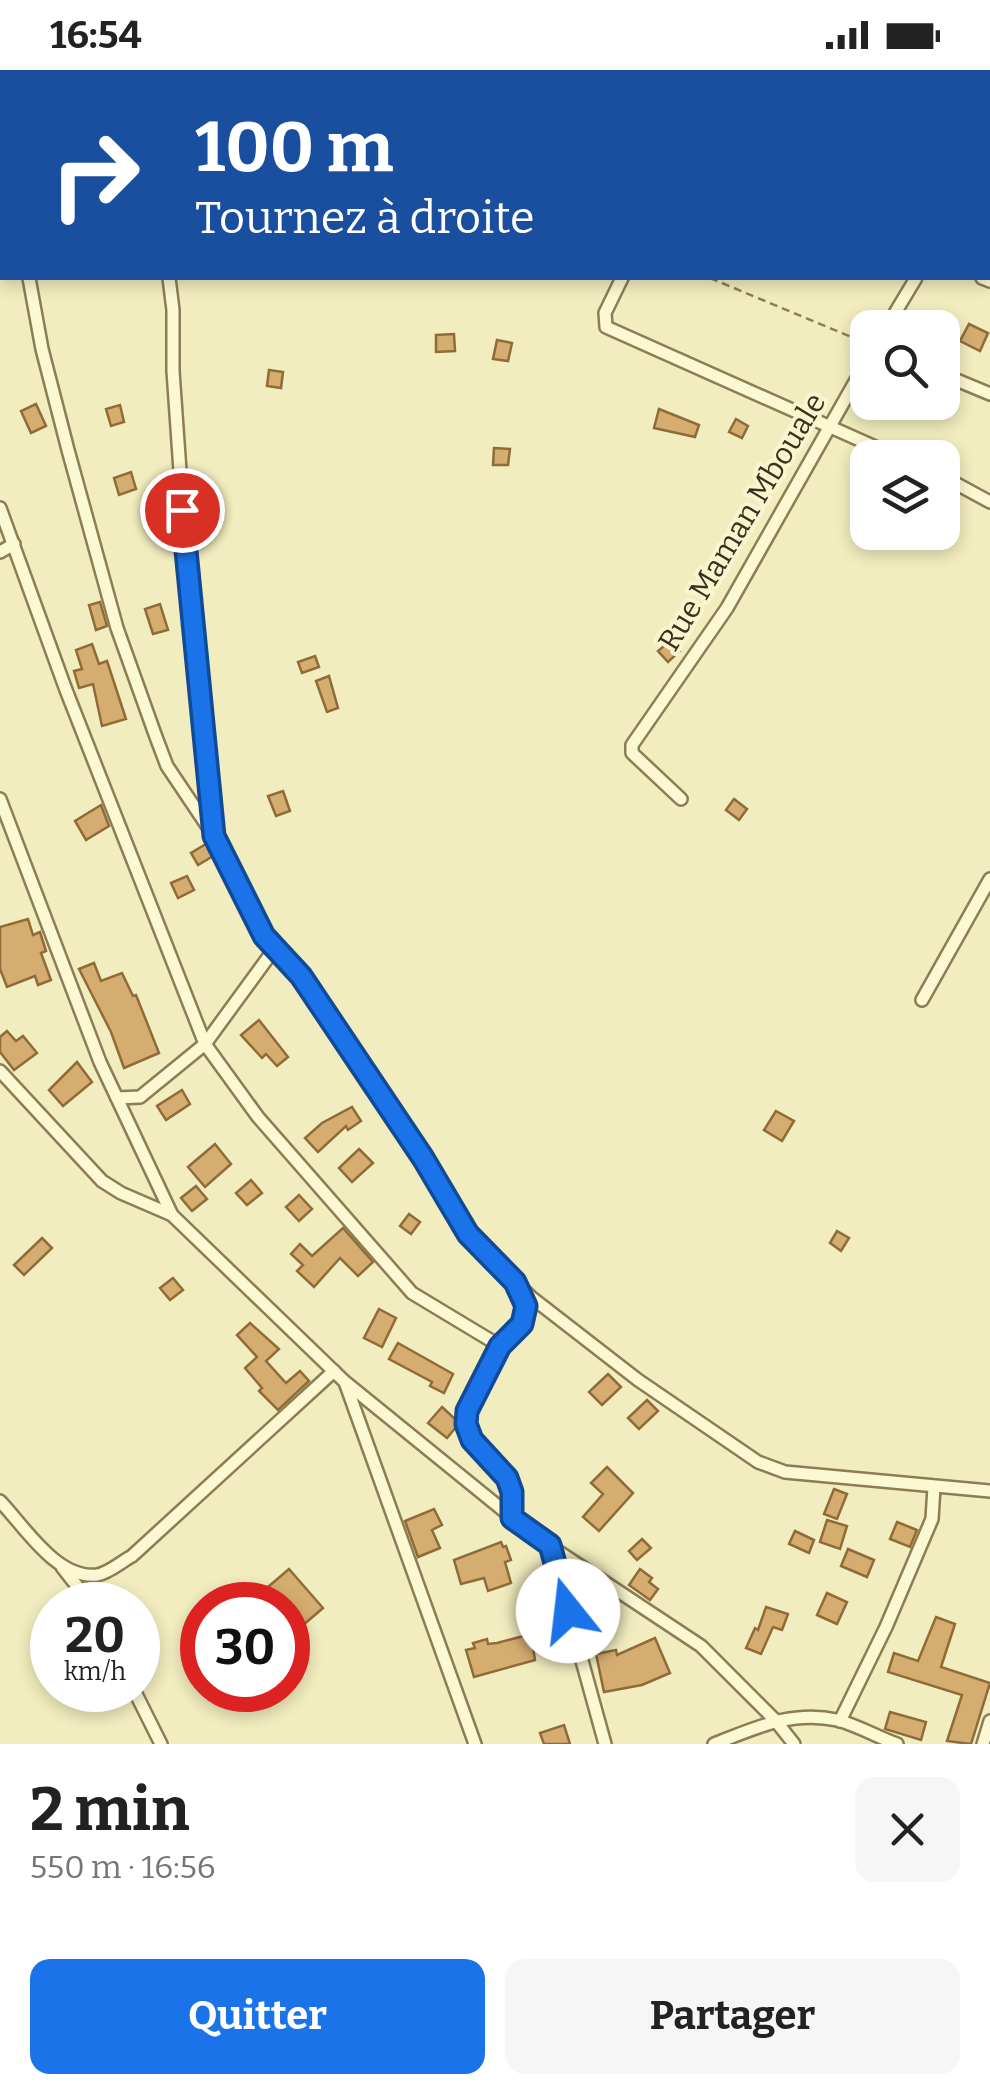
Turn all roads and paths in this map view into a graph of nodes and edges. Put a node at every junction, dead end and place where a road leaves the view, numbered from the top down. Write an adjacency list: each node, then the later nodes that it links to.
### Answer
1 (30, 280): 20 (street)
2 (169, 280): 20 (street)
3 (621, 280): 11 (street)
4 (715, 280): 7 (path)
5 (915, 280): 6 (street)
6 (897, 310)
7 (850, 336)
8 (960, 382): 10 (street)
9 (850, 389): 11 (street, Rue Maman Mbouale)
10 (990, 394)
11 (828, 426): 12 (street); 19 (street, Rue Maman Mbouale)
12 (860, 440)
13 (960, 486): 14 (street)
14 (990, 502)
15 (0, 508): 16 (street)
16 (14, 544): 17 (street); 26 (street)
17 (0, 552)
18 (0, 799): 22 (street)
19 (681, 799)
20 (214, 836): 24 (street)
21 (0, 838): 22 (street)
22 (17, 838): 28 (street)
23 (990, 879): 25 (street)
24 (275, 948): 26 (street); 30 (street)
25 (922, 1000)
26 (205, 1044): 28 (street); 31 (street)
27 (0, 1071): 29 (street)
28 (116, 1098): 29 (street)
29 (172, 1214): 32 (street)
30 (515, 1282): 31 (street); 33 (street)
31 (500, 1346): 36 (street)
32 (339, 1376): 36 (street); 38 (street); 45 (street)
33 (934, 1487): 34 (street); 42 (street)
34 (990, 1491)
35 (0, 1501): 38 (street)
36 (512, 1518): 37 (street)
37 (550, 1545): 41 (street); 46 (street)
38 (62, 1567): 39 (street)
39 (74, 1582)
40 (145, 1712): 44 (street)
41 (775, 1720): 42 (street); 47 (street); 48 (street)
42 (840, 1721): 49 (street)
43 (990, 1722): 50 (street)
44 (160, 1744)
45 (475, 1744)
46 (606, 1744)
47 (714, 1744)
48 (794, 1744)
49 (896, 1744)
50 (983, 1744)

